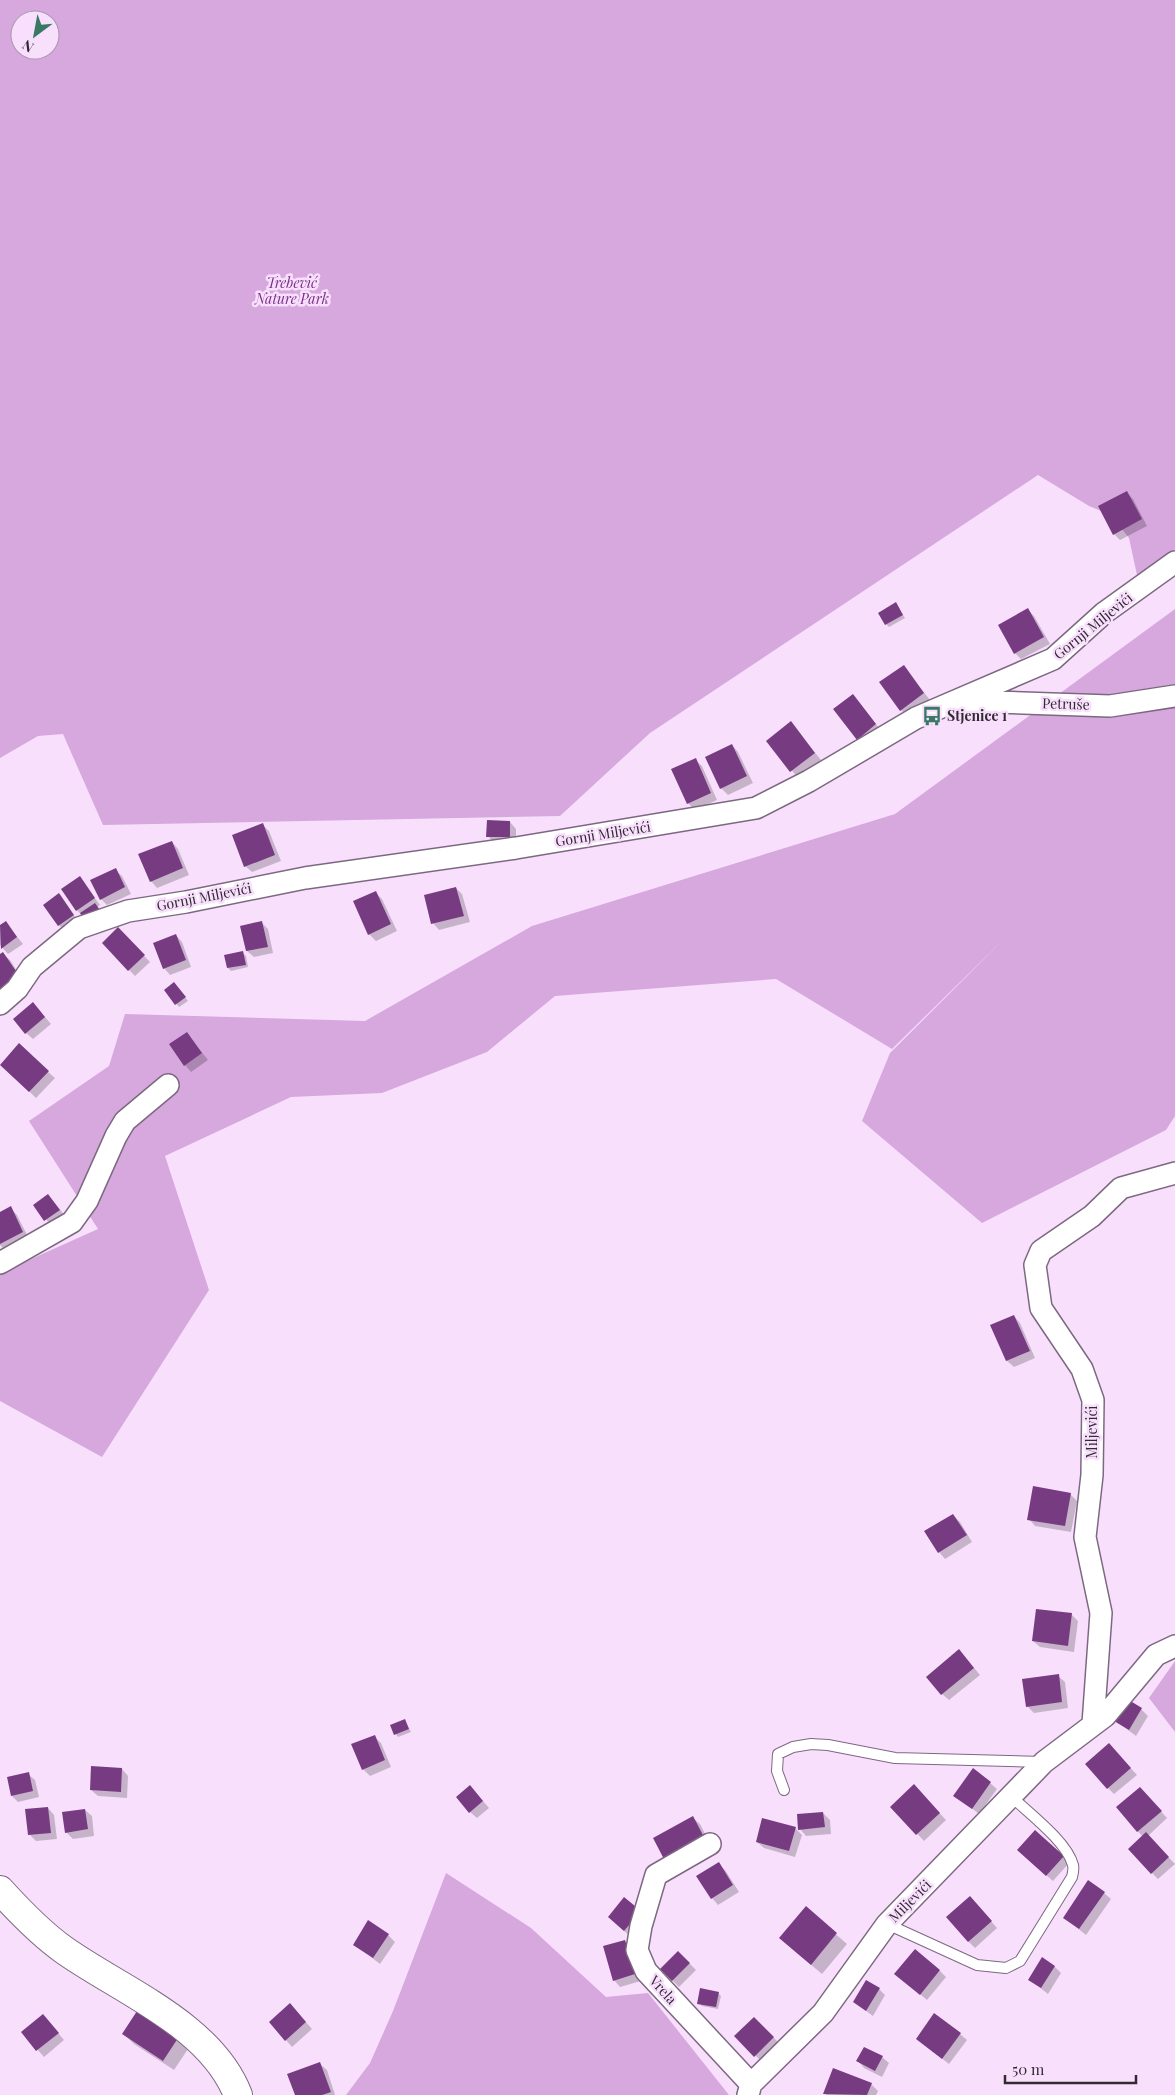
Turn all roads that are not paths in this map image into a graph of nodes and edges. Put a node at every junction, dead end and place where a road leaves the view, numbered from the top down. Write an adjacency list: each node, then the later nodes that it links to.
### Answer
1 (1175, 562): 3 (street, Gornji Miljevići)
2 (1175, 696): 3 (street, Petruše)
3 (957, 701): 4 (street, Gornji Miljevići)
4 (0, 1004)
5 (168, 1085): 7 (street)
6 (1175, 1173): 9 (street, Miljevići)
7 (0, 1263)
8 (1175, 1646): 9 (street, Miljevići)
9 (1093, 1724): 10 (street, Miljevići)
10 (1044, 1762): 11 (lane); 12 (street, Miljevići)
11 (784, 1790)
12 (1012, 1797): 15 (street, Miljevići); 15 (lane)
13 (710, 1844): 16 (street, Vrela)
14 (0, 1890): 17 (main road)
15 (887, 1924): 16 (street, Miljevići)
16 (749, 2089)
17 (238, 2095)

